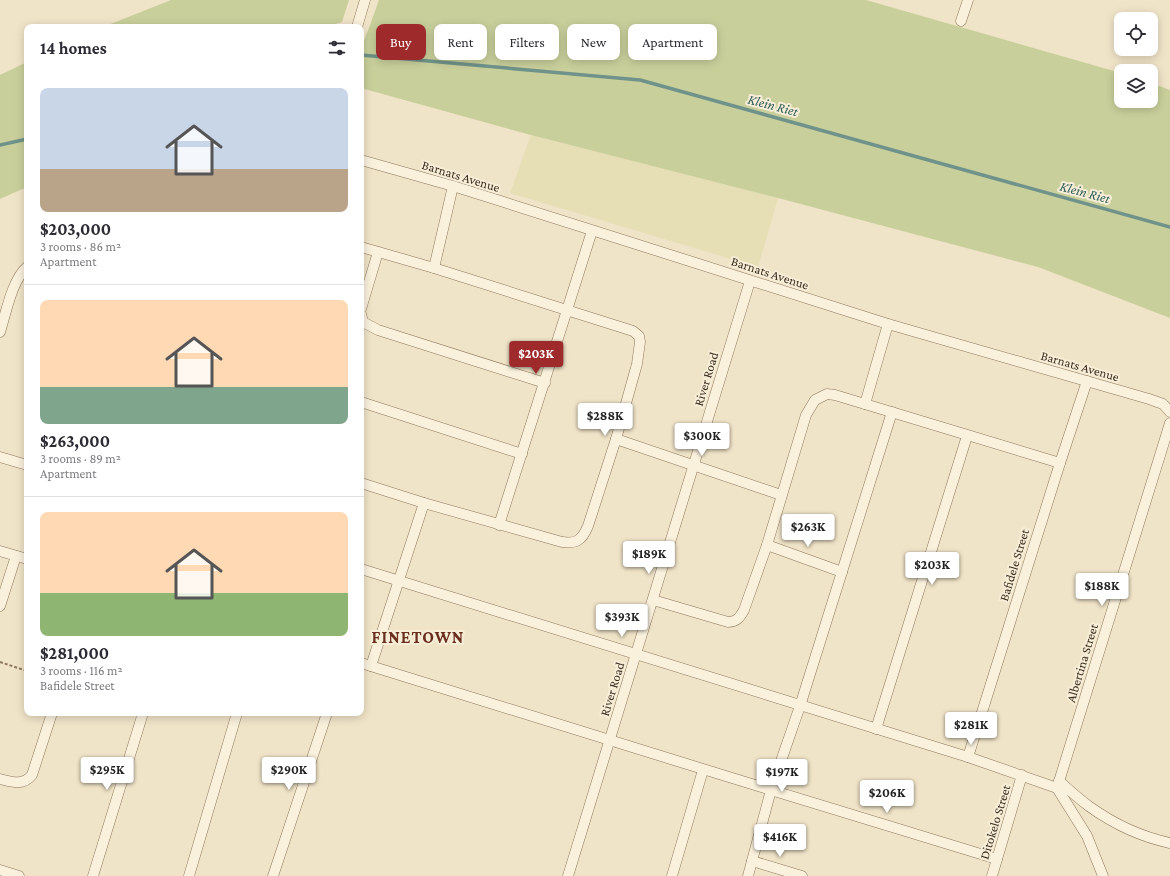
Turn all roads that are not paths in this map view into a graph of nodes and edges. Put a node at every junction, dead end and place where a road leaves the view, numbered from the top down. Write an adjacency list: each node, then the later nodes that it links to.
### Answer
1 (365, 0): 4 (street)
2 (968, 0): 3 (street)
3 (961, 22)
4 (358, 24)
5 (364, 161): 6 (street, Barnats Avenue)
6 (453, 186): 7 (street, Barnats Avenue); 10 (street)
7 (592, 231): 12 (street, Barnats Avenue); 14 (street)
8 (364, 248): 9 (street)
9 (378, 252): 10 (street); 13 (street)
10 (434, 268): 14 (street)
11 (24, 270): 17 (street)
12 (750, 280): 16 (street, Barnats Avenue); 31 (street, River Road)
13 (364, 298)
14 (568, 310): 19 (street); 26 (street)
15 (364, 323): 19 (street)
16 (888, 324): 18 (street, Barnats Avenue); 21 (street)
17 (0, 332)
18 (1087, 381): 23 (street, Barnats Avenue); 29 (street, Bafidele Street)
19 (545, 383): 27 (street)
20 (364, 403): 27 (street)
21 (865, 404): 22 (street); 33 (street)
22 (892, 412): 25 (street); 41 (street)
23 (1170, 412)
24 (1169, 428): 59 (street, Albertina Street)
25 (967, 436): 29 (street); 53 (street)
26 (616, 439): 31 (street); 35 (street)
27 (522, 454): 35 (street)
28 (0, 457): 30 (street)
29 (1060, 463): 55 (street, Bafidele Street)
30 (24, 464)
31 (694, 466): 33 (street); 43 (street, River Road)
32 (364, 484): 34 (street)
33 (781, 495): 36 (street)
34 (424, 504): 35 (street); 42 (street)
35 (499, 525)
36 (767, 545): 41 (street); 43 (street)
37 (0, 551): 38 (street)
38 (16, 556): 39 (street); 44 (street)
39 (24, 558)
40 (364, 570): 42 (street)
41 (842, 572): 48 (street)
42 (399, 581): 45 (street); 47 (street)
43 (653, 600): 45 (street, River Road)
44 (0, 606)
45 (636, 654): 48 (street); 54 (street, River Road)
46 (364, 664): 47 (street)
47 (371, 666): 54 (street)
48 (800, 706): 53 (street); 60 (street)
49 (51, 716): 58 (street)
50 (142, 716): 66 (street)
51 (236, 716): 67 (street)
52 (326, 716): 68 (street)
53 (876, 729): 55 (street)
54 (610, 740): 56 (street); 69 (street, River Road)
55 (968, 757): 57 (street)
56 (703, 770): 60 (street); 70 (street)
57 (1022, 775): 59 (street); 62 (street, Ditokelo Street)
58 (0, 779)
59 (1058, 785): 61 (street); 74 (street)
60 (771, 790): 62 (street); 63 (street)
61 (1170, 843)
62 (997, 859): 73 (street, Ditokelo Street)
63 (752, 861): 71 (street); 72 (street)
64 (0, 870): 65 (street)
65 (19, 876)
66 (93, 876)
67 (189, 876)
68 (273, 876)
69 (568, 876)
70 (672, 876)
71 (748, 876)
72 (802, 876)
73 (992, 876)
74 (1104, 876)

